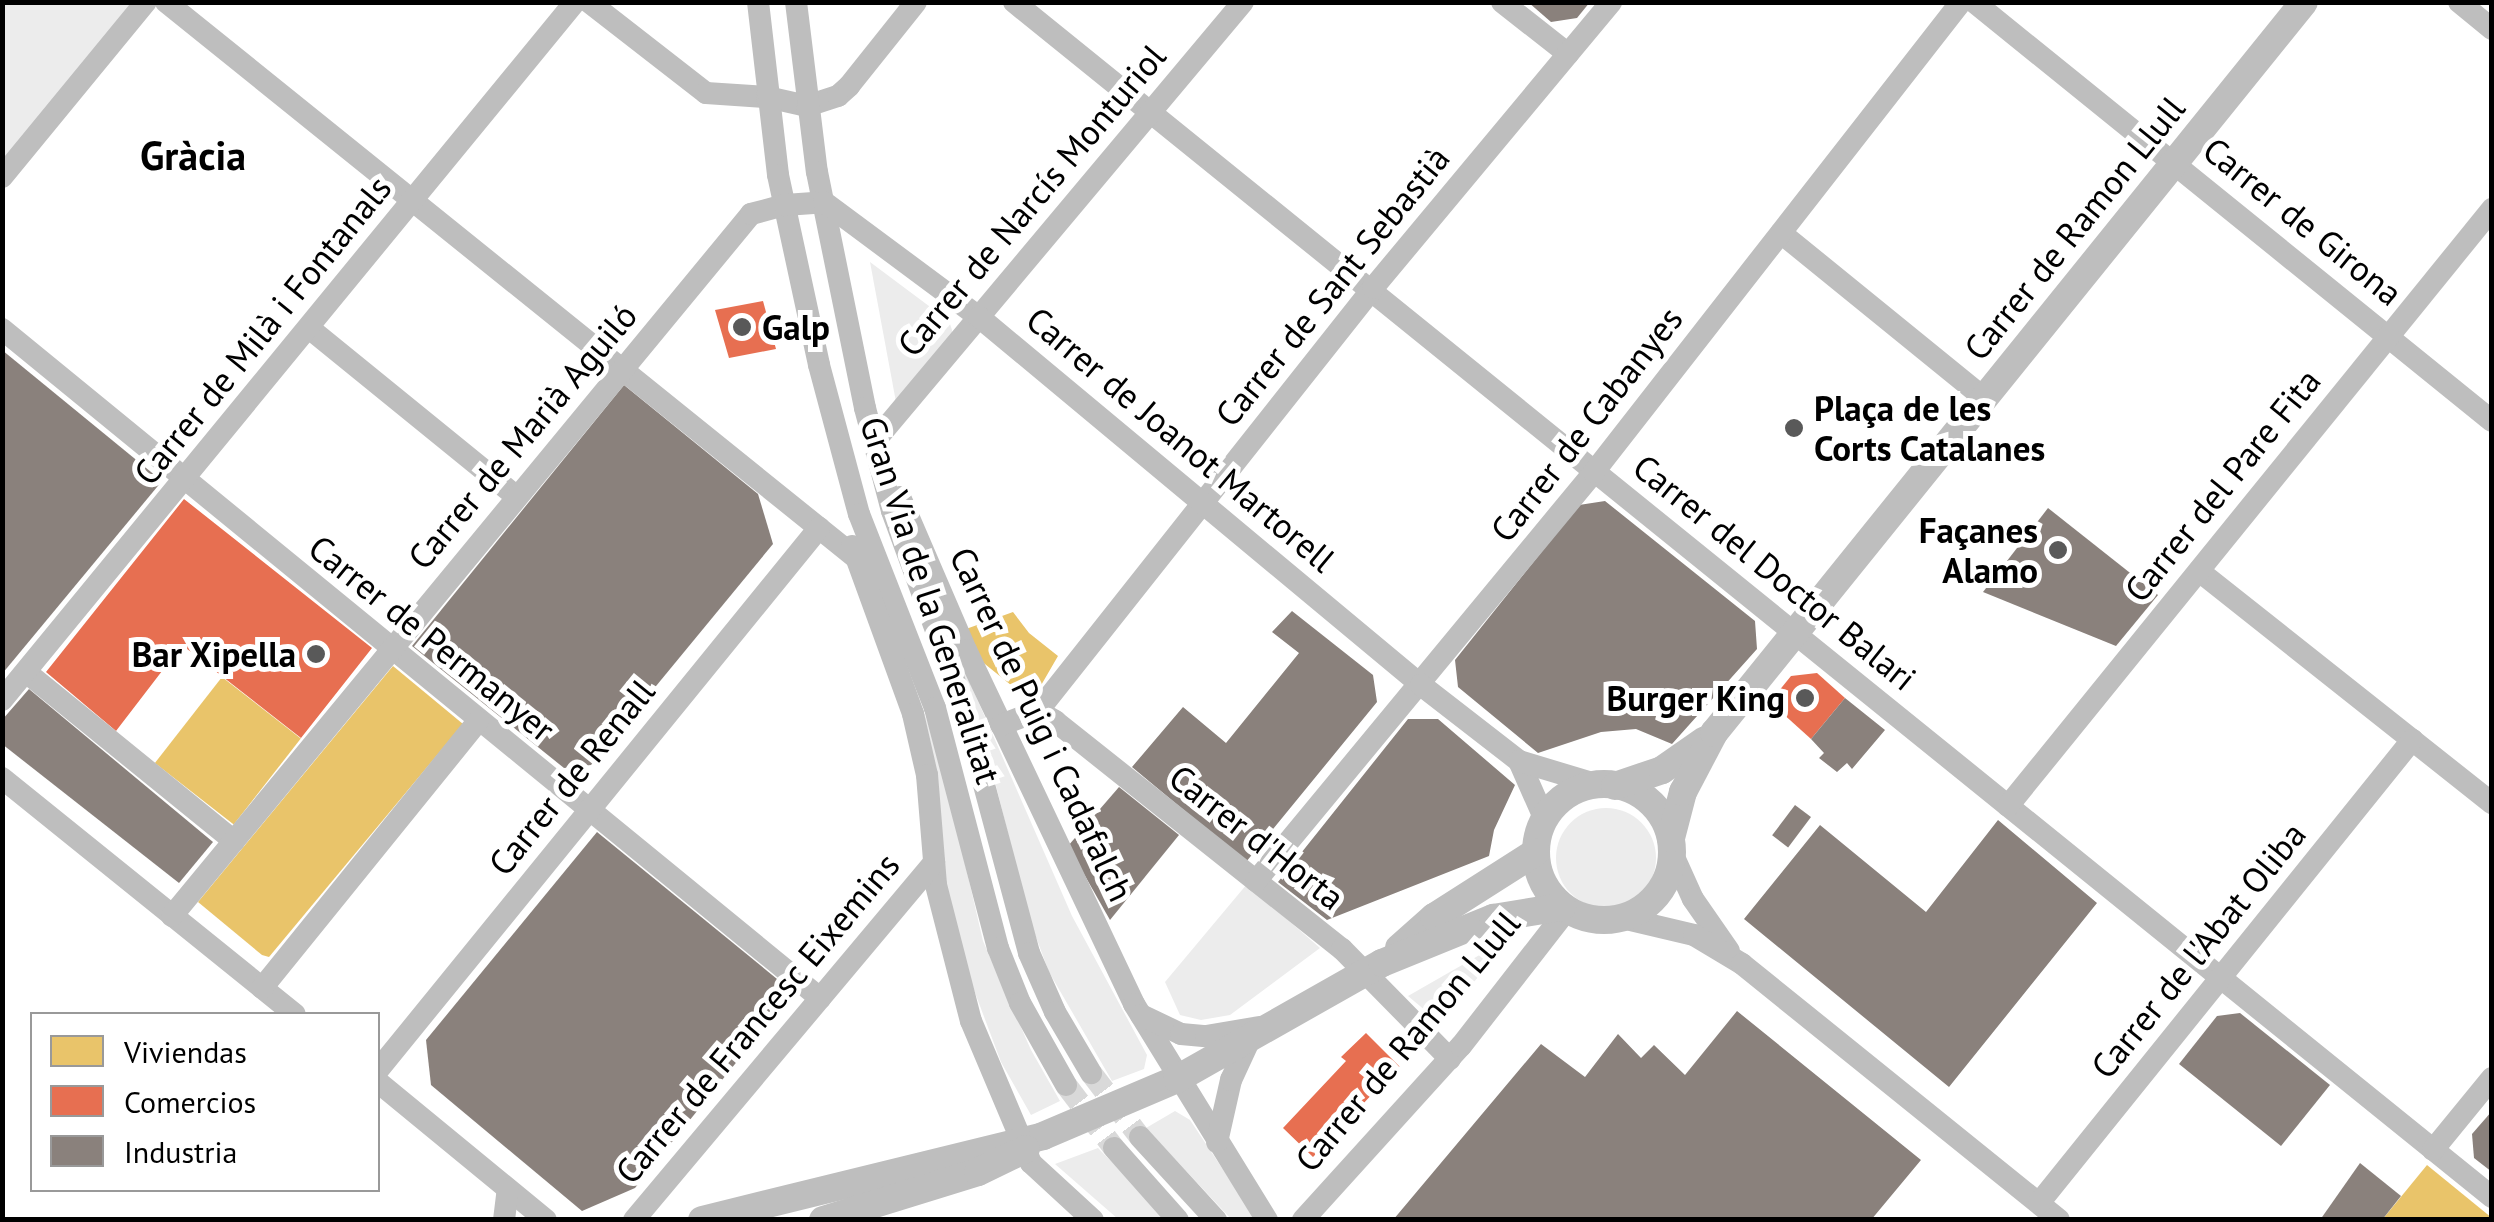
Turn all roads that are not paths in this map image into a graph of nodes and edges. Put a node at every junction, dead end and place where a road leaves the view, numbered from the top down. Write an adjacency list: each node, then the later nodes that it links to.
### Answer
1 (146, 2): 22 (street)
2 (166, 2): 23 (street)
3 (575, 2): 23 (street, Carrer de Milà i Fontanals)
4 (590, 2): 18 (street)
5 (758, 2): 18 (street, Gran Via de la Generalitat)
6 (796, 2): 19 (street, Gran Via de la Generalitat)
7 (916, 2): 19 (street)
8 (1014, 2): 20 (street, Carrer del Doctor Balari)
9 (1242, 2): 20 (street, Carrer de Narcís Monturiol)
10 (1502, 2): 17 (street)
11 (1611, 2): 17 (street, Carrer de Sant Sebastià)
12 (1961, 2): 27 (street, Carrer de Cabanyes)
13 (1974, 2): 21 (street, Carrer de Girona)
14 (2304, 2): 21 (main road, Carrer de Ramon Llull)
15 (2459, 2): 16 (street)
16 (2492, 29)
17 (1568, 54): 28 (street, Carrer de Sant Sebastià)
18 (767, 97): 19 (street); 25 (street, Gran Via de la Generalitat)
19 (807, 106): 24 (street, Gran Via de la Generalitat)
20 (1150, 112): 28 (street, Carrer del Doctor Balari); 29 (street, Carrer de Narcís Monturiol)
21 (2176, 162): 32 (street, Carrer de Girona); 34 (main road, Carrer de Ramon Llull)
22 (2, 178)
23 (413, 201): 30 (street, Carrer de Milà i Fontanals); 33 (street)
24 (824, 202): 25 (street); 29 (street, Carrer de Joanot Martorell); 37 (street, Gran Via de la Generalitat)
25 (785, 205): 33 (street, Carrer de Marià Aguiló); 36 (street, Gran Via de la Generalitat)
26 (2492, 209): 32 (street, Carrer del Pare Fita)
27 (1781, 233): 34 (street); 38 (street, Carrer de Cabanyes)
28 (1373, 288): 38 (street, Carrer del Doctor Balari); 41 (street, Carrer de Sant Sebastià)
29 (979, 316): 37 (street, Carrer de Narcís Monturiol); 41 (street, Carrer de Joanot Martorell)
30 (309, 328): 39 (street, Carrer de Milà i Fontanals); 40 (street)
31 (2, 329): 39 (street, Carrer de Permanyer)
32 (2388, 336): 35 (street, Carrer de Girona); 44 (street, Carrer del Pare Fita)
33 (622, 370): 40 (street, Carrer de Marià Aguiló); 42 (street)
34 (1984, 398): 45 (main road, Carrer de Ramon Llull)
35 (2492, 421)
36 (839, 438): 43 (street); 85 (street, Gran Via de la Generalitat)
37 (876, 453): 52 (street, Carrer de Puig i Cadafalch); 81 (street, Gran Via de la Generalitat)
38 (1594, 472): 45 (street, Carrer del Doctor Balari); 48 (street, Carrer de Cabanyes)
39 (184, 480): 46 (street, Carrer de Permanyer); 47 (street, Carrer de Milà i Fontanals)
40 (517, 498): 46 (street, Carrer de Marià Aguiló)
41 (1202, 503): 48 (street, Carrer de Joanot Martorell); 50 (street, Carrer de Sant Sebastià)
42 (819, 528): 43 (street); 60 (street, Carrer de Renall)
43 (855, 557): 65 (street)
44 (2198, 570): 54 (street); 59 (street, Carrer del Pare Fita)
45 (1796, 633): 53 (main road, Carrer de Ramon Llull); 59 (street, Carrer del Doctor Balari)
46 (390, 651): 51 (street, Carrer de Permanyer); 62 (street, Carrer de Marià Aguiló)
47 (26, 672): 49 (street, Carrer de Milà i Fontanals); 62 (street)
48 (1420, 685): 55 (street, Carrer de Joanot Martorell); 66 (street, Carrer de Cabanyes)
49 (2, 700)
50 (1047, 716): 52 (street); 66 (street, Carrer d'Horta)
51 (478, 722): 60 (street, Carrer de Permanyer); 73 (street)
52 (1000, 725): 76 (street, Carrer de Puig i Cadafalch)
53 (1714, 733): 57 (main road); 63 (main road)
54 (2412, 740): 58 (street); 72 (street, Carrer de l'Abat Oliba)
55 (1519, 761): 57 (street, Carrer de Joanot Martorell); 61 (street, Carrer de Joanot Martorell)
56 (2, 778): 68 (street)
57 (1605, 785): 61 (main road); 63 (main road)
58 (2492, 803)
59 (2008, 806): 72 (street, Carrer del Doctor Balari)
60 (588, 811): 74 (street, Carrer de Permanyer); 80 (street, Carrer de Renall)
61 (1545, 820): 64 (main road)
62 (234, 842): 68 (street, Carrer de Marià Aguiló)
63 (1673, 848): 69 (main road); 70 (street)
64 (1536, 852): 67 (main road); 71 (main road)
65 (934, 862): 74 (street, Carrer de Francesc Eixemins); 87 (street)
66 (1256, 880): 71 (street, Carrer d'Horta)
67 (1564, 908): 69 (main road); 71 (main road); 79 (street, Carrer de Ramon Llull)
68 (172, 916): 73 (street)
69 (1622, 918): 70 (street)
70 (1742, 964): 94 (street)
71 (1373, 968): 77 (main road); 79 (street, Carrer d'Horta)
72 (2220, 978): 90 (street, Carrer del Doctor Balari); 94 (street, Carrer de l'Abat Oliba)
73 (262, 988): 75 (street)
74 (820, 998): 97 (street, Carrer de Francesc Eixemins)
75 (292, 1012)
76 (1140, 1015): 77 (street); 83 (street, Carrer de Puig i Cadafalch)
77 (1277, 1023): 78 (main road)
78 (1250, 1038): 83 (main road); 88 (street)
79 (1450, 1059): 105 (street, Carrer de Ramon Llull)
80 (380, 1068)
81 (1091, 1073)
82 (2492, 1078): 90 (street)
83 (1178, 1079): 87 (main road); 88 (street, Carrer de Puig i Cadafalch)
84 (380, 1084): 92 (street)
85 (1066, 1085)
86 (1140, 1137): 103 (street)
87 (1029, 1142): 91 (main road); 100 (main road); 101 (street)
88 (1217, 1142): 104 (street, Carrer de Puig i Cadafalch)
89 (1114, 1148): 102 (street)
90 (2433, 1150): 93 (street, Carrer del Doctor Balari)
91 (859, 1182): 98 (main road); 99 (street)
92 (508, 1189): 95 (street); 96 (street)
93 (2492, 1197)
94 (2039, 1203): 106 (street)
95 (504, 1220)
96 (546, 1220)
97 (634, 1220)
98 (702, 1220)
99 (764, 1220)
100 (822, 1220)
101 (1093, 1220)
102 (1178, 1220)
103 (1216, 1220)
104 (1266, 1220)
105 (1303, 1220)
106 (2059, 1220)

